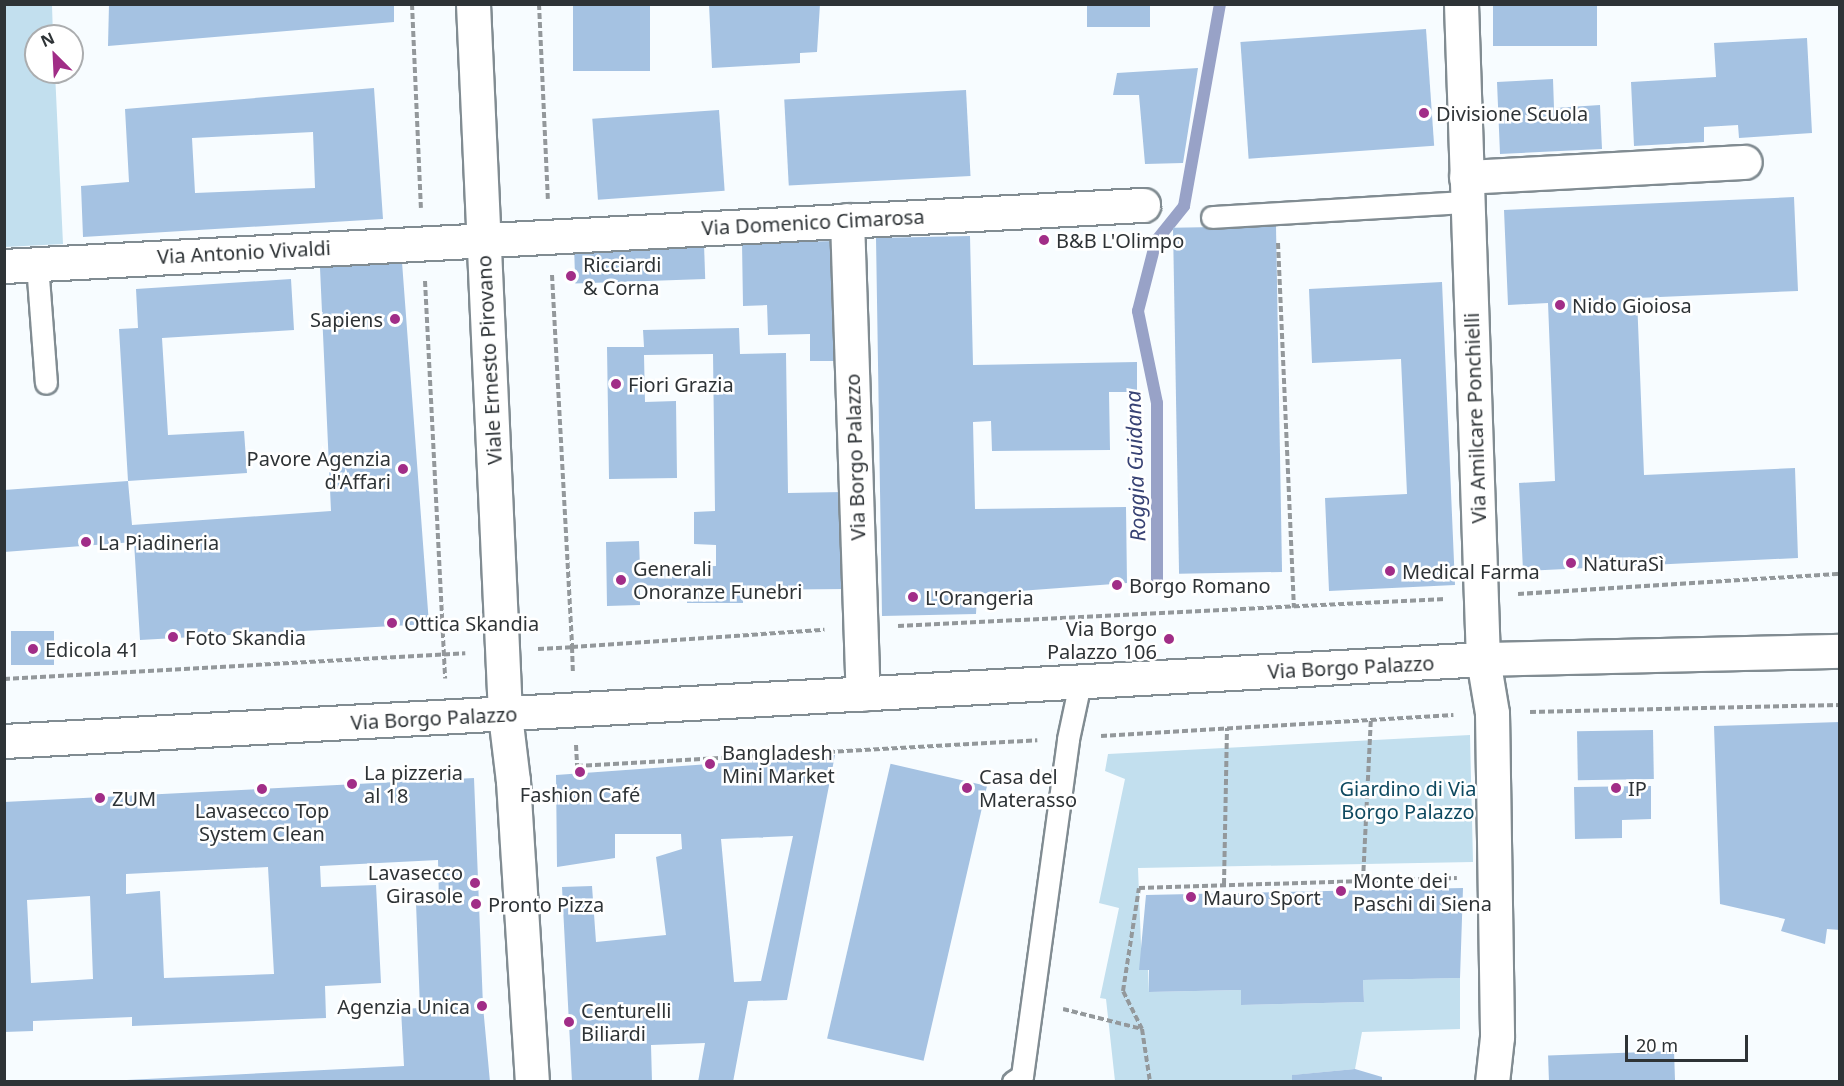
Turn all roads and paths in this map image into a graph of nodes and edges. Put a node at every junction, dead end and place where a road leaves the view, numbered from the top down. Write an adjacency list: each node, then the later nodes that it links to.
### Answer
1 (412, 4): 13 (path)
2 (473, 4): 12 (street, Viale Ernesto Pirovano)
3 (539, 4): 11 (path)
4 (1461, 4): 6 (street, Via Amilcare Ponchielli)
5 (1745, 162): 6 (street)
6 (1467, 190): 8 (lane); 18 (street, Via Amilcare Ponchielli)
7 (1143, 205): 10 (street, Via Domenico Cimarosa)
8 (1277, 213): 9 (lane); 19 (path)
9 (1212, 217)
10 (848, 220): 11 (street, Via Domenico Cimarosa); 20 (street, Via Borgo Palazzo)
11 (550, 235): 12 (street, Via Domenico Cimarosa); 21 (path)
12 (483, 239): 13 (street, Via Antonio Vivaldi); 22 (street, Viale Ernesto Pirovano)
13 (423, 242): 14 (street, Via Antonio Vivaldi); 24 (path)
14 (37, 264): 15 (street, Via Antonio Vivaldi); 16 (lane)
15 (4, 266)
16 (46, 383)
17 (1839, 574): 18 (path)
18 (1481, 597): 19 (path); 25 (street, Via Amilcare Ponchielli)
19 (1294, 608): 20 (path)
20 (861, 628): 21 (path); 28 (street, Via Borgo Palazzo)
21 (572, 647): 22 (path); 30 (path)
22 (502, 651): 24 (path); 32 (street, Viale Ernesto Pirovano)
23 (1839, 651): 25 (street, Via Borgo Palazzo)
24 (443, 655): 26 (path); 33 (path)
25 (1483, 659): 27 (street, Via Borgo Palazzo); 31 (street, Via Amilcare Ponchielli)
26 (4, 679)
27 (1080, 682): 28 (street, Via Borgo Palazzo); 36 (lane)
28 (863, 694): 30 (street, Via Borgo Palazzo)
29 (1839, 705): 31 (path)
30 (574, 711): 32 (street, Via Borgo Palazzo); 36 (path)
31 (1492, 713): 34 (path); 38 (street, Via Amilcare Ponchielli)
32 (505, 715): 33 (street, Via Borgo Palazzo); 43 (street, Viale Ernesto Pirovano)
33 (446, 718): 37 (street, Via Borgo Palazzo)
34 (1371, 719): 35 (path); 39 (path)
35 (1227, 728): 36 (path); 40 (path)
36 (1068, 738): 41 (lane)
37 (4, 741)
38 (1495, 877): 39 (path); 46 (street, Via Amilcare Ponchielli)
39 (1363, 880): 40 (path)
40 (1224, 884): 42 (path)
41 (1035, 1002): 42 (path); 44 (lane)
42 (1142, 1029): 45 (path)
43 (532, 1082)
44 (1013, 1082)
45 (1150, 1082)
46 (1492, 1082)

